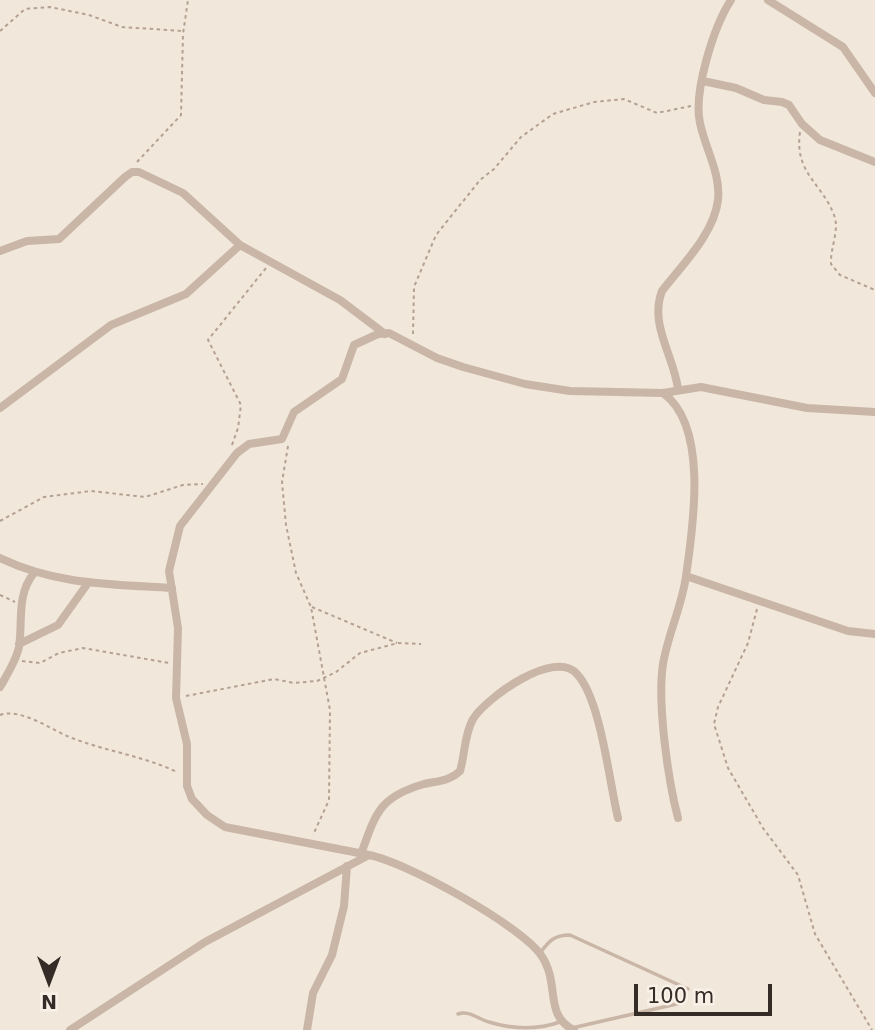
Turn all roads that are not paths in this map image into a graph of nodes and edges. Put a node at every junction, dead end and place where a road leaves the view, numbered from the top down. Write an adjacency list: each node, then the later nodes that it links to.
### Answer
1 (731, 0): 3 (street)
2 (768, 0): 4 (street)
3 (703, 81): 5 (street); 9 (street)
4 (875, 93)
5 (875, 162)
6 (240, 245): 7 (street); 8 (street); 11 (street)
7 (0, 251)
8 (385, 334): 10 (street); 17 (street)
9 (678, 389): 10 (street); 12 (street)
10 (663, 393): 15 (street)
11 (0, 408)
12 (875, 412)
13 (0, 558): 14 (street)
14 (34, 573): 16 (street); 19 (street)
15 (686, 576): 18 (street); 22 (street)
16 (88, 583): 17 (street); 19 (street)
17 (172, 588): 23 (street)
18 (875, 634)
19 (19, 644): 20 (street)
20 (0, 687)
21 (618, 818): 23 (street)
22 (678, 818)
23 (365, 855): 24 (street); 25 (street)
24 (347, 866): 31 (street); 32 (street)
25 (540, 953): 26 (lane); 29 (street)
26 (688, 989)
27 (681, 1003): 30 (lane)
28 (458, 1014): 29 (lane)
29 (560, 1022): 30 (street)
30 (572, 1029)
31 (70, 1030)
32 (306, 1030)

